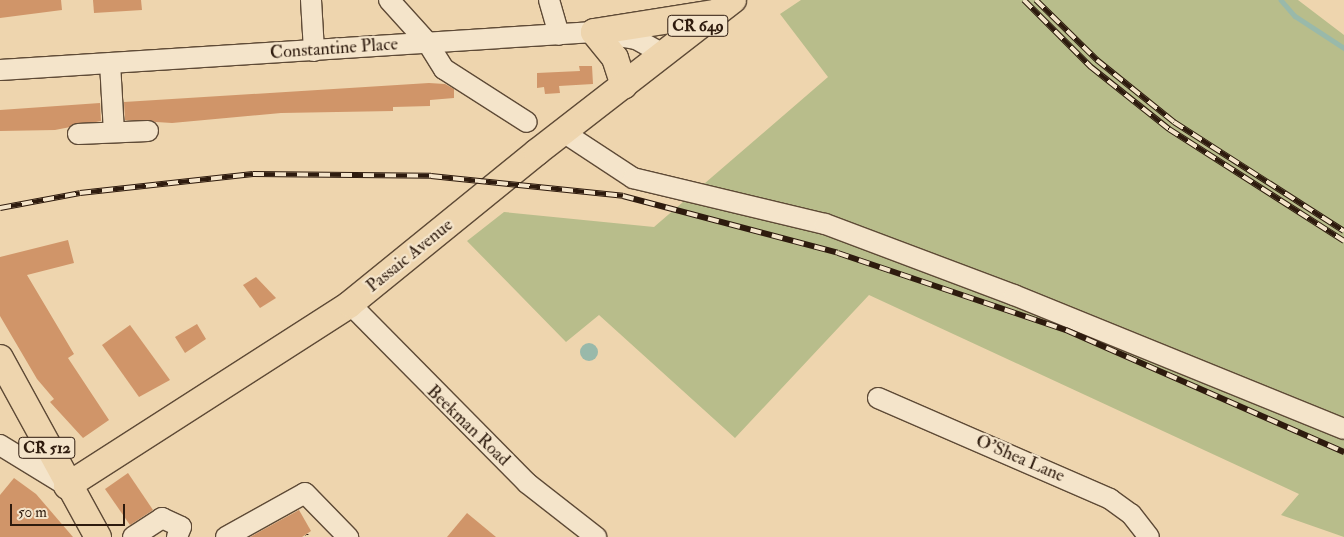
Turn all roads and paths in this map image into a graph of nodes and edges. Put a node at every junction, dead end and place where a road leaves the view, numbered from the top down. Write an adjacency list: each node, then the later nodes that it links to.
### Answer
1 (311, 0): 8 (street)
2 (389, 0): 7 (street)
3 (549, 0): 6 (street)
4 (724, 6): 5 (main road); 9 (main road, Passaic Avenue / CR 649)
5 (594, 32): 6 (street, Constantine Place); 9 (street, Constantine Place); 12 (main road)
6 (559, 35): 7 (street, Constantine Place)
7 (428, 42): 8 (street, Constantine Place); 13 (street)
8 (314, 52): 10 (street, Constantine Place)
9 (663, 54): 12 (main road, Passaic Avenue)
10 (110, 64): 11 (street, Constantine Place); 15 (street)
11 (0, 70)
12 (624, 86): 16 (main road, Passaic Avenue)
13 (527, 122)
14 (148, 131): 15 (street)
15 (114, 132): 17 (street)
16 (563, 132): 18 (main road, Passaic Avenue); 21 (street)
17 (78, 134)
18 (350, 304): 23 (main road, Passaic Avenue); 29 (street, Beekman Road)
19 (0, 358): 23 (main road, CR 512)
20 (878, 398): 30 (street, O'Shea Lane)
21 (1344, 429)
22 (0, 445): 23 (street)
23 (67, 486): 24 (main road, CR 512)
24 (98, 537)
25 (133, 537): 26 (street)
26 (177, 537)
27 (226, 537): 28 (street)
28 (348, 537)
29 (596, 537)
30 (1149, 537)

